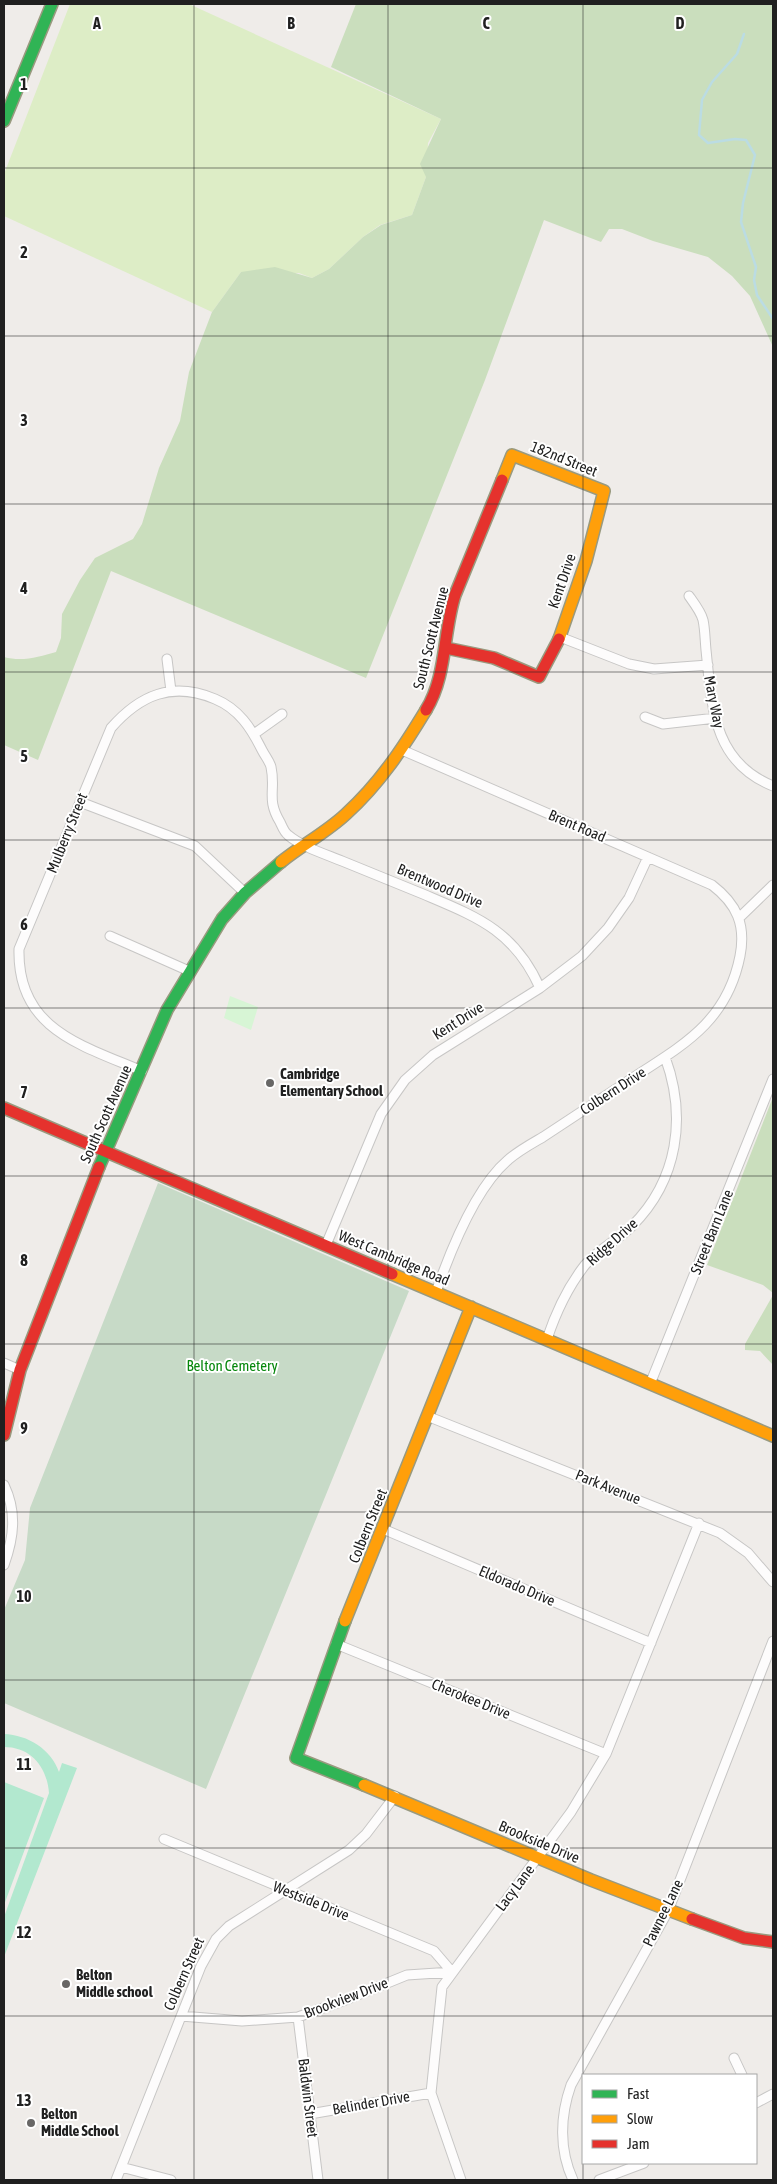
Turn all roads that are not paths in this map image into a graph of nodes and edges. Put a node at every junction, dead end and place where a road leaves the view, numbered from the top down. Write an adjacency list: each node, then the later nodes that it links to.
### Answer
1 (52, 4): 2 (street)
2 (4, 121)
3 (512, 455): 4 (street, 182nd Street); 7 (street, South Scott Avenue)
4 (604, 491): 6 (street, Kent Drive)
5 (689, 596): 9 (street, Mary Way)
6 (560, 637): 7 (street, Kent Drive); 9 (street)
7 (446, 648): 16 (street, South Scott Avenue)
8 (167, 659): 10 (street)
9 (708, 665): 13 (street, Mary Way)
10 (171, 691): 14 (street, Brentwood Drive); 15 (street, Brentwood Drive)
11 (282, 714): 15 (street)
12 (645, 717): 13 (street)
13 (716, 718): 17 (street, Mary Way)
14 (111, 728): 18 (street, Mulberry Street)
15 (254, 734): 19 (street, Brentwood Drive)
16 (402, 750): 19 (street, South Scott Avenue); 20 (street, Brent Road)
17 (773, 786)
18 (80, 802): 22 (street); 28 (street, Mulberry Street)
19 (303, 844): 22 (street, South Scott Avenue); 26 (street, Brentwood Drive)
20 (648, 857): 23 (street, Brent Road); 26 (street, Kent Drive)
21 (773, 885): 23 (street)
22 (245, 893): 25 (street, South Scott Avenue)
23 (740, 917): 27 (street, Colbern Drive)
24 (110, 936): 25 (street)
25 (190, 972): 28 (street, South Scott Avenue)
26 (540, 988): 32 (street, Kent Drive)
27 (665, 1057): 33 (street, Colbern Drive); 35 (street, Ridge Drive)
28 (142, 1071): 31 (street, South Scott Avenue)
29 (773, 1079): 38 (street, Street Barn Lane)
30 (4, 1108): 31 (street, West Cambridge Road)
31 (105, 1151): 32 (street, West Cambridge Road); 37 (street, South Scott Avenue)
32 (326, 1245): 33 (street, West Cambridge Road)
33 (436, 1292): 34 (street, West Cambridge Road)
34 (471, 1307): 35 (street, West Cambridge Road); 39 (street, Colbern Street)
35 (547, 1339): 38 (street, West Cambridge Road)
36 (4, 1363): 37 (street)
37 (20, 1370): 40 (street, South Scott Avenue)
38 (650, 1384): 41 (street, West Cambridge Road)
39 (427, 1416): 43 (street, Park Avenue); 44 (street, Colbern Street)
40 (4, 1435)
41 (773, 1436)
42 (4, 1485): 45 (street)
43 (699, 1523): 46 (street, Park Avenue); 48 (street, Lacy Lane)
44 (383, 1529): 48 (street, Eldorado Drive); 49 (street, Colbern Street)
45 (4, 1565)
46 (773, 1582)
47 (773, 1641): 56 (street, Pawnee Lane)
48 (651, 1643): 50 (street, Lacy Lane)
49 (336, 1644): 50 (street, Cherokee Drive); 51 (street, Colbern Street)
50 (606, 1754): 54 (street, Lacy Lane)
51 (296, 1758): 52 (street, Brookside Drive)
52 (395, 1796): 54 (street, Brookside Drive); 55 (street, Colbern Street)
53 (164, 1839): 55 (street, Westside Drive)
54 (537, 1858): 56 (street, Brookside Drive); 58 (street, Lacy Lane)
55 (285, 1891): 58 (street, Westside Drive); 59 (street, Colbern Street)
56 (668, 1911): 57 (street, Brookside Drive); 73 (street, Pawnee Lane)
57 (773, 1942)
58 (452, 1972): 60 (street, Brookview Drive); 63 (street, Lacy Lane)
59 (180, 2016): 60 (street, Brookview Drive); 68 (street, Colbern Street)
60 (298, 2017): 66 (street, Baldwin Street)
61 (734, 2058): 62 (street)
62 (742, 2074)
63 (432, 2093): 66 (street, Belinder Drive); 72 (street, Lacy Lane)
64 (773, 2094): 65 (street)
65 (757, 2102)
66 (310, 2114): 71 (street, Baldwin Street)
67 (641, 2164): 74 (street)
68 (121, 2167): 69 (street, Colbern Street); 70 (street)
69 (116, 2180)
70 (171, 2180)
71 (318, 2180)
72 (460, 2180)
73 (573, 2180)
74 (599, 2180)

